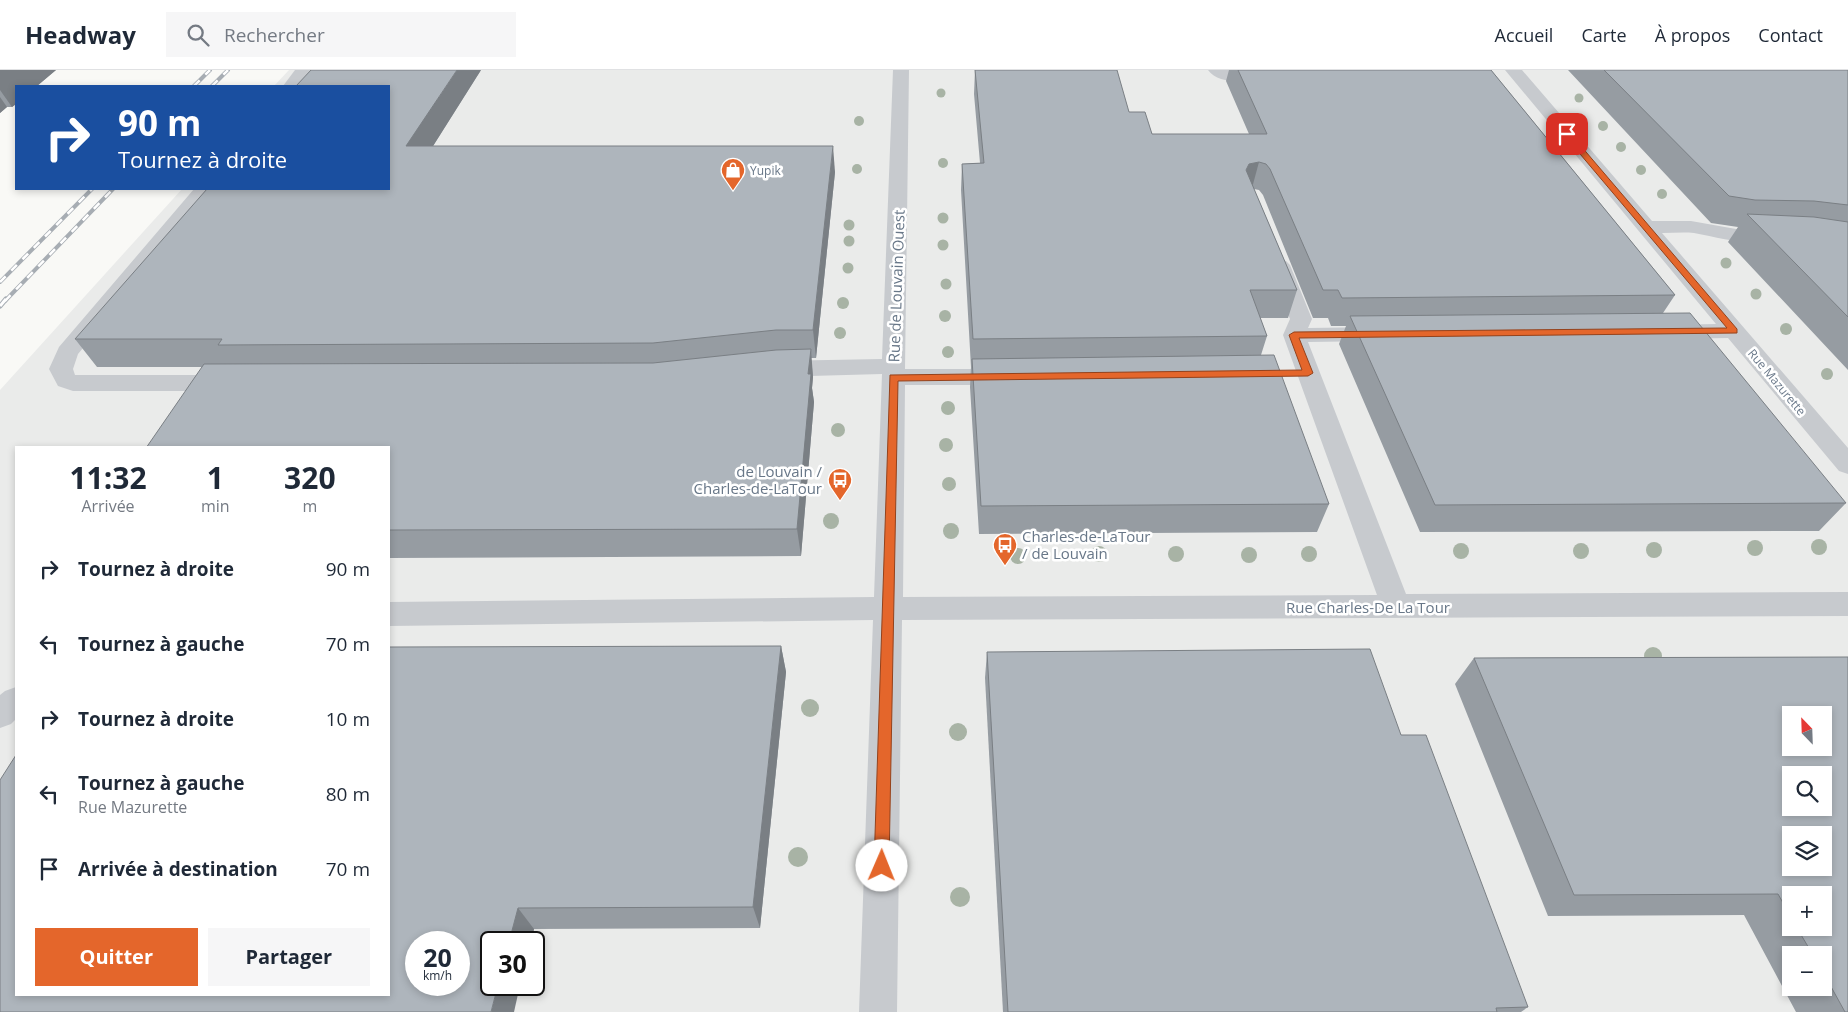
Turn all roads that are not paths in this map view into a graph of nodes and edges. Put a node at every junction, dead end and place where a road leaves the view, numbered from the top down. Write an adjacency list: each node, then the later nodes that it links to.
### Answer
1 (304, 70): 6 (street)
2 (901, 70): 16 (street, Rue de Louvain Ouest)
3 (1216, 70): 4 (street)
4 (1280, 74)
5 (1511, 76): 8 (street, Rue Mazurette)
6 (292, 85)
7 (203, 190): 18 (street)
8 (1646, 227): 9 (street); 11 (street, Rue Mazurette)
9 (1794, 236)
10 (1272, 248): 14 (street)
11 (1734, 331): 12 (street); 19 (street, Rue Mazurette)
12 (1646, 332)
13 (1401, 334): 14 (street)
14 (1294, 335): 21 (street)
15 (752, 372): 16 (street)
16 (893, 372): 17 (street); 22 (street, Rue de Louvain Ouest)
17 (1035, 376)
18 (255, 383)
19 (1848, 465)
20 (1848, 604): 21 (street, Rue Charles-De La Tour)
21 (1396, 606): 22 (street, Rue Charles-De La Tour)
22 (889, 610): 23 (street, Rue Charles-De La Tour); 26 (street, Rue de Louvain Ouest)
23 (390, 614)
24 (15, 701): 25 (street)
25 (0, 714)
26 (878, 1012)

